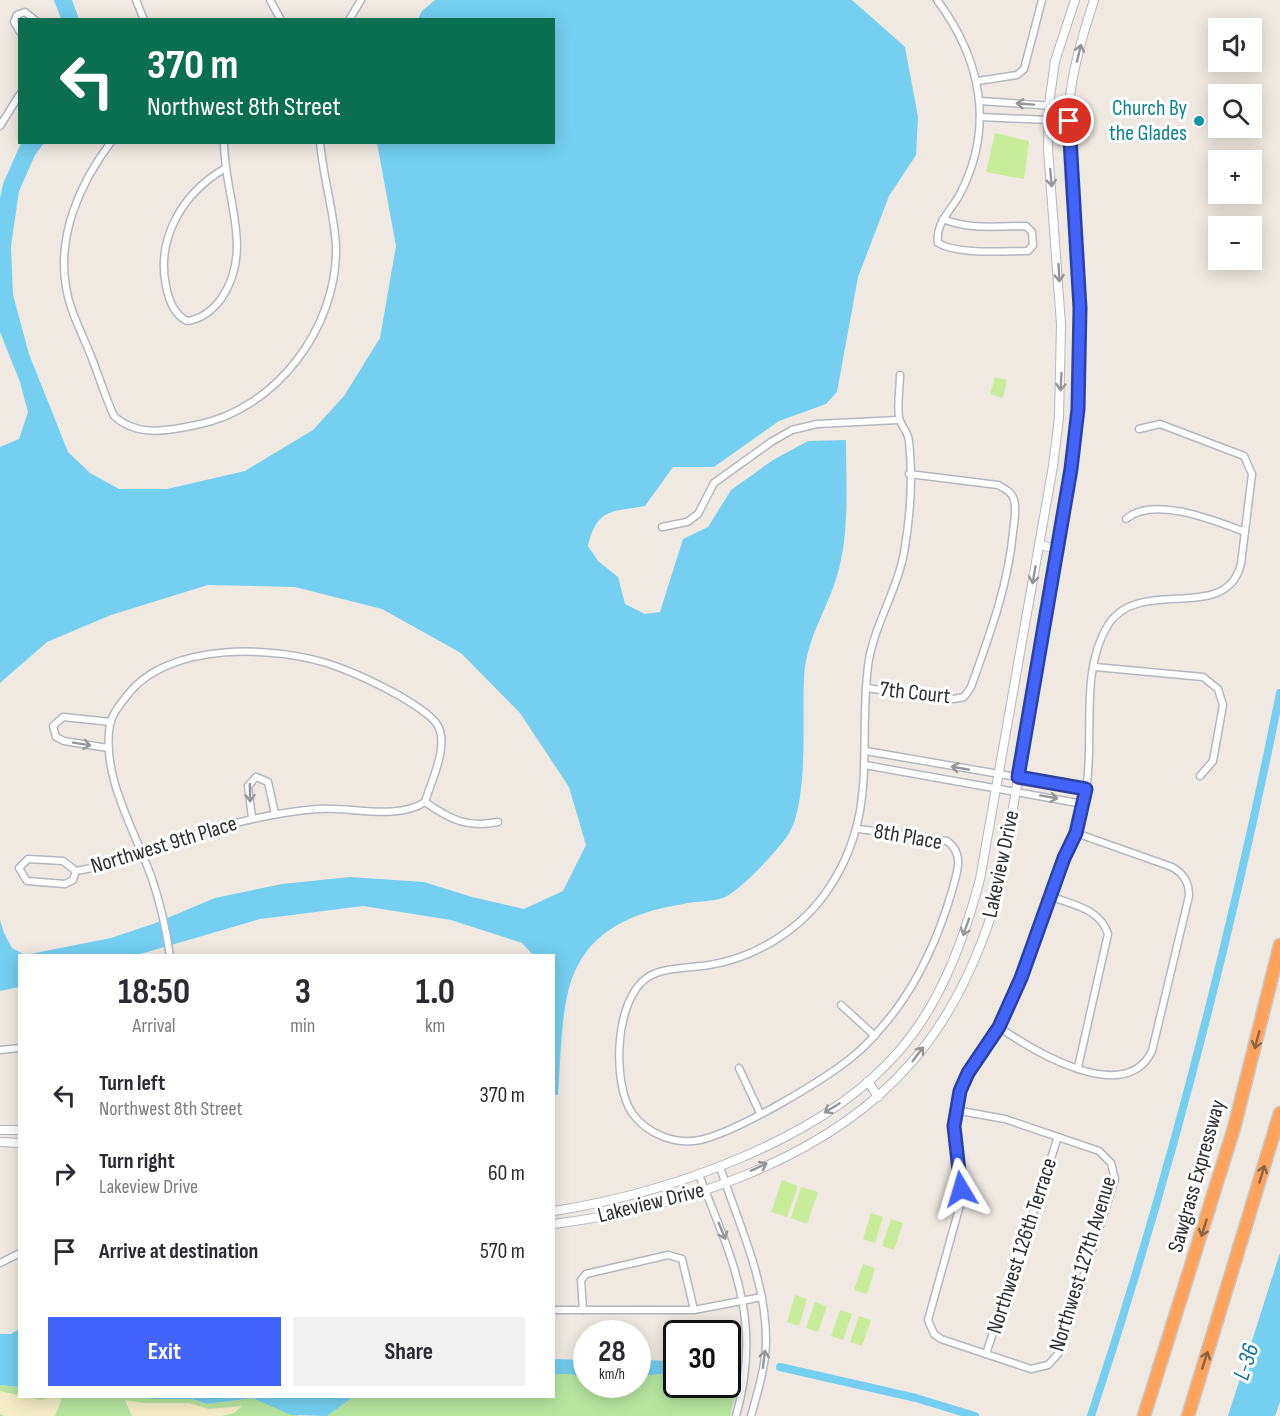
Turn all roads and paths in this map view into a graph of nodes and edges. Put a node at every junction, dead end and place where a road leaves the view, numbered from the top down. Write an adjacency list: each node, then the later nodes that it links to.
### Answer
1 (136, 0): 9 (street)
2 (270, 0): 10 (street)
3 (361, 0): 11 (street)
4 (937, 0): 13 (street)
5 (1042, 0): 13 (street)
6 (1074, 0): 16 (street, Lakeview Drive)
7 (1094, 0): 17 (street, Lakeview Drive, one-way to 7)
8 (33, 18): 12 (street)
9 (143, 18)
10 (280, 18)
11 (350, 18)
12 (18, 29)
13 (978, 81): 15 (street)
14 (18, 97): 21 (street)
15 (980, 101): 16 (street, one-way to 15); 18 (street)
16 (1049, 105): 17 (street); 19 (street, Lakeview Drive)
17 (1069, 107): 20 (street, Lakeview Drive)
18 (980, 117): 19 (street); 26 (street)
19 (1049, 120): 20 (street); 34 (street, Lakeview Drive, one-way to 34)
20 (1069, 121): 35 (street, Lakeview Drive)
21 (0, 126)
22 (109, 144): 24 (street)
23 (224, 144): 25 (street)
24 (320, 144)
25 (224, 169): 25 (street)
26 (944, 219): 26 (street)
27 (900, 375): 28 (street)
28 (898, 420): 30 (street); 32 (street)
29 (1139, 429): 33 (street)
30 (909, 474): 37 (street); 37 (street, 7th Court)
31 (1126, 519): 33 (street)
32 (662, 527)
33 (1245, 532): 36 (street)
34 (1040, 545): 35 (street); 42 (street, Lakeview Drive, one-way to 42)
35 (1057, 549): 44 (street, Lakeview Drive)
36 (1095, 667): 43 (street); 46 (street)
37 (866, 688): 40 (street)
38 (111, 722): 39 (street); 39 (street, one-way to 39); 48 (street)
39 (108, 748): 55 (street)
40 (866, 751): 41 (street); 42 (street, one-way to 40)
41 (865, 765): 45 (street); 53 (street)
42 (1000, 774): 44 (street); 45 (street, Lakeview Drive)
43 (1200, 776)
44 (1018, 777): 46 (street); 47 (street, Lakeview Drive)
45 (998, 789): 47 (street); 67 (street, Lakeview Drive, one-way to 67)
46 (1086, 789): 49 (street)
47 (1016, 792): 49 (street, one-way to 49); 68 (street, Lakeview Drive, one-way to 47)
48 (425, 802): 50 (street, Northwest 9th Place); 52 (street)
49 (1083, 804): 54 (street)
50 (275, 814): 51 (street, Northwest 9th Place); 51 (street, Northwest 9th Place, one-way to 51)
51 (252, 818): 55 (street, Northwest 9th Place)
52 (498, 822)
53 (859, 829): 62 (street, 8th Place); 70 (street)
54 (1076, 833): 57 (street); 65 (street)
55 (141, 854): 56 (street, Northwest 9th Place); 59 (street)
56 (76, 871): 56 (street, Northwest 9th Place)
57 (1050, 896): 61 (street); 65 (street)
58 (1280, 945): 93 (highway, Sawgrass Expressway, one-way to 93)
59 (170, 954)
60 (841, 1005): 62 (street)
61 (999, 1027): 65 (street); 69 (street)
62 (875, 1036): 70 (street)
63 (18, 1048): 64 (street)
64 (0, 1050)
65 (1078, 1067)
66 (739, 1068): 70 (street)
67 (868, 1081): 68 (street); 77 (street, Lakeview Drive, one-way to 77)
68 (878, 1096): 79 (street, Lakeview Drive, one-way to 68)
69 (955, 1110): 74 (street); 90 (street)
70 (760, 1113)
71 (1280, 1113): 94 (highway, one-way to 71)
72 (0, 1130): 73 (street)
73 (18, 1130)
74 (1058, 1137): 90 (street, Northwest 126th Terrace); 90 (street, Northwest 127th Avenue)
75 (0, 1142): 76 (street)
76 (18, 1143)
77 (720, 1167): 78 (street, Lakeview Drive); 79 (street)
78 (699, 1174): 80 (street); 81 (street, Lakeview Drive)
79 (726, 1183): 80 (street, Lakeview Drive); 85 (street)
80 (705, 1190): 82 (street, Lakeview Drive); 86 (street, one-way to 86)
81 (555, 1211)
82 (555, 1224)
83 (18, 1253): 84 (street)
84 (0, 1263)
85 (762, 1297): 86 (street); 92 (street, one-way to 85)
86 (744, 1302): 89 (street); 91 (street)
87 (555, 1310): 88 (street)
88 (583, 1310): 89 (street); 89 (street)
89 (694, 1310)
90 (987, 1354)
91 (736, 1416)
92 (751, 1416)
93 (1144, 1416)
94 (1188, 1416)

